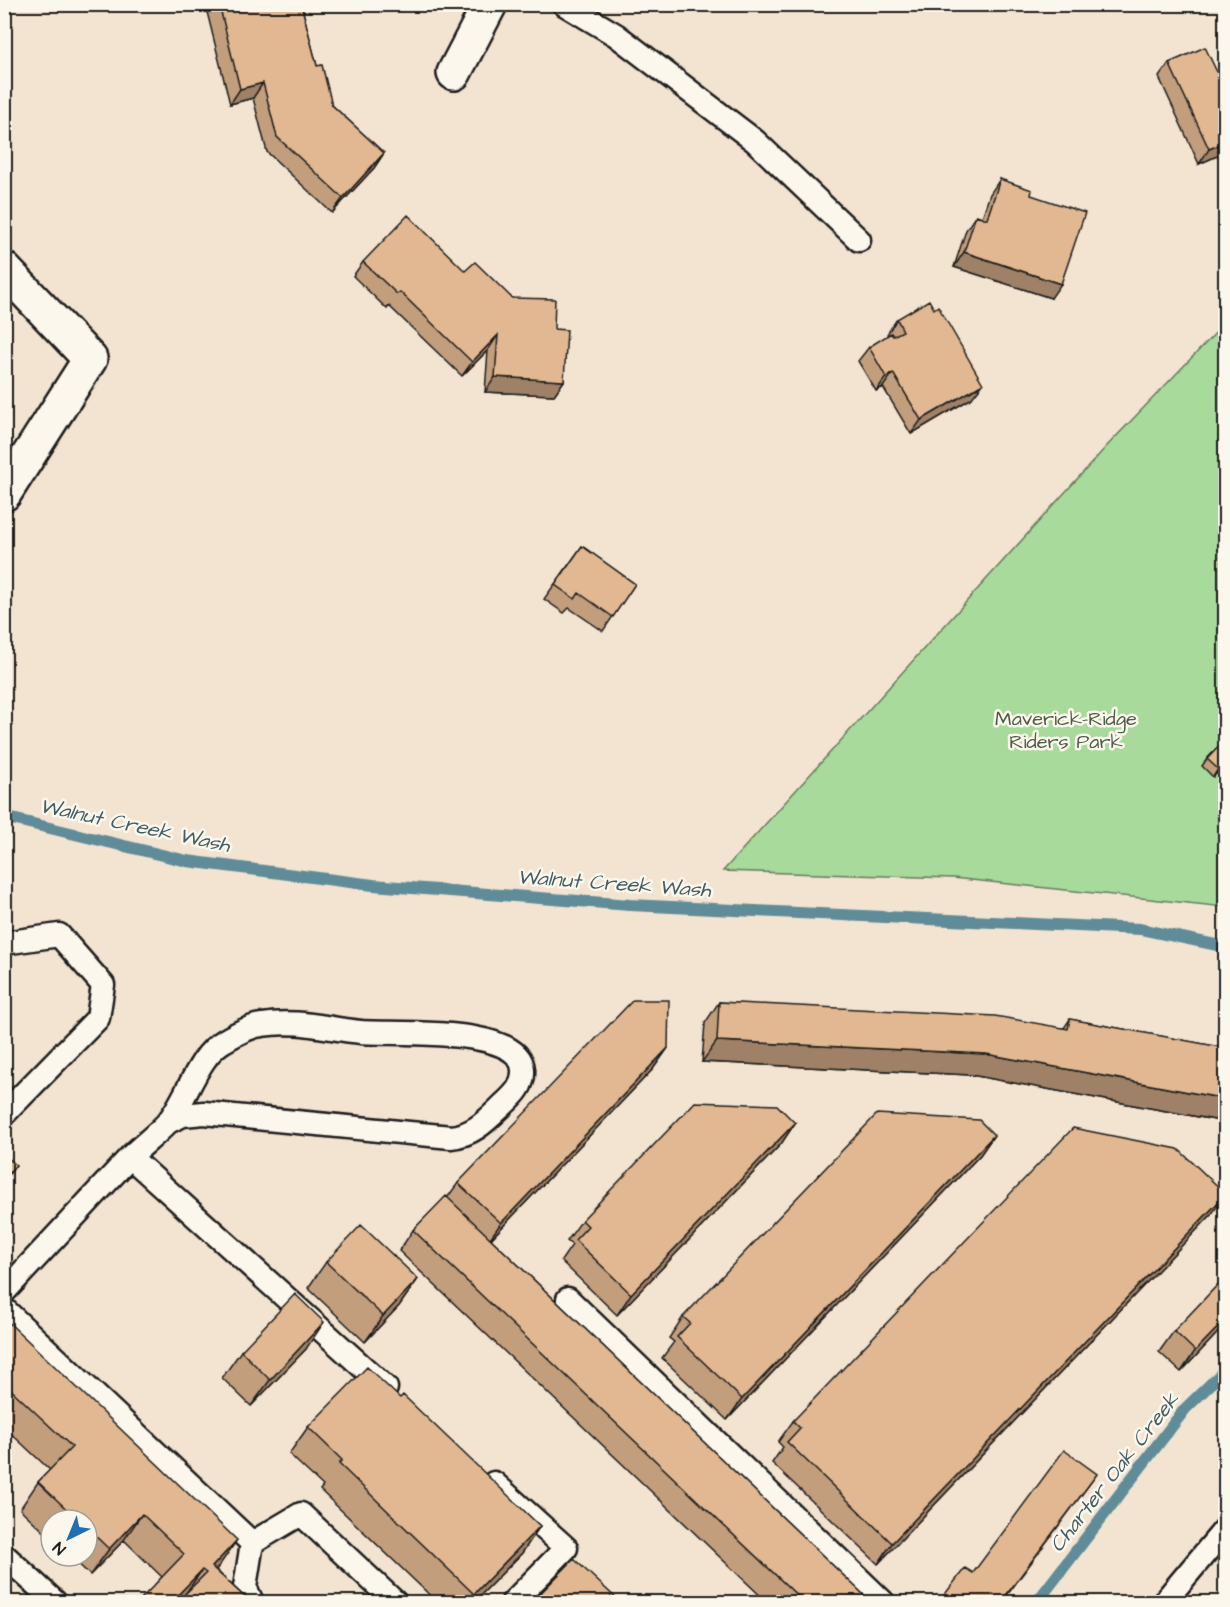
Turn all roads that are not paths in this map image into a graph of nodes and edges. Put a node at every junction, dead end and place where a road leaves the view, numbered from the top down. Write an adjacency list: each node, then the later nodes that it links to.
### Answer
1 (490, 4): 3 (street)
2 (564, 4): 4 (lane)
3 (454, 73)
4 (859, 240)
5 (4, 268): 6 (street)
6 (4, 494)
7 (4, 943): 8 (lane)
8 (4, 1114)
9 (168, 1122): 9 (lane); 10 (lane)
10 (130, 1156): 11 (lane); 14 (lane)
11 (4, 1292)
12 (568, 1299): 23 (lane)
13 (4, 1309): 17 (lane)
14 (398, 1398)
15 (478, 1469): 22 (lane)
16 (1226, 1528): 24 (lane)
17 (252, 1543): 20 (lane); 21 (lane)
18 (4, 1555): 19 (lane)
19 (55, 1602)
20 (252, 1602)
21 (395, 1602)
22 (513, 1602)
23 (883, 1602)
24 (1164, 1602)

